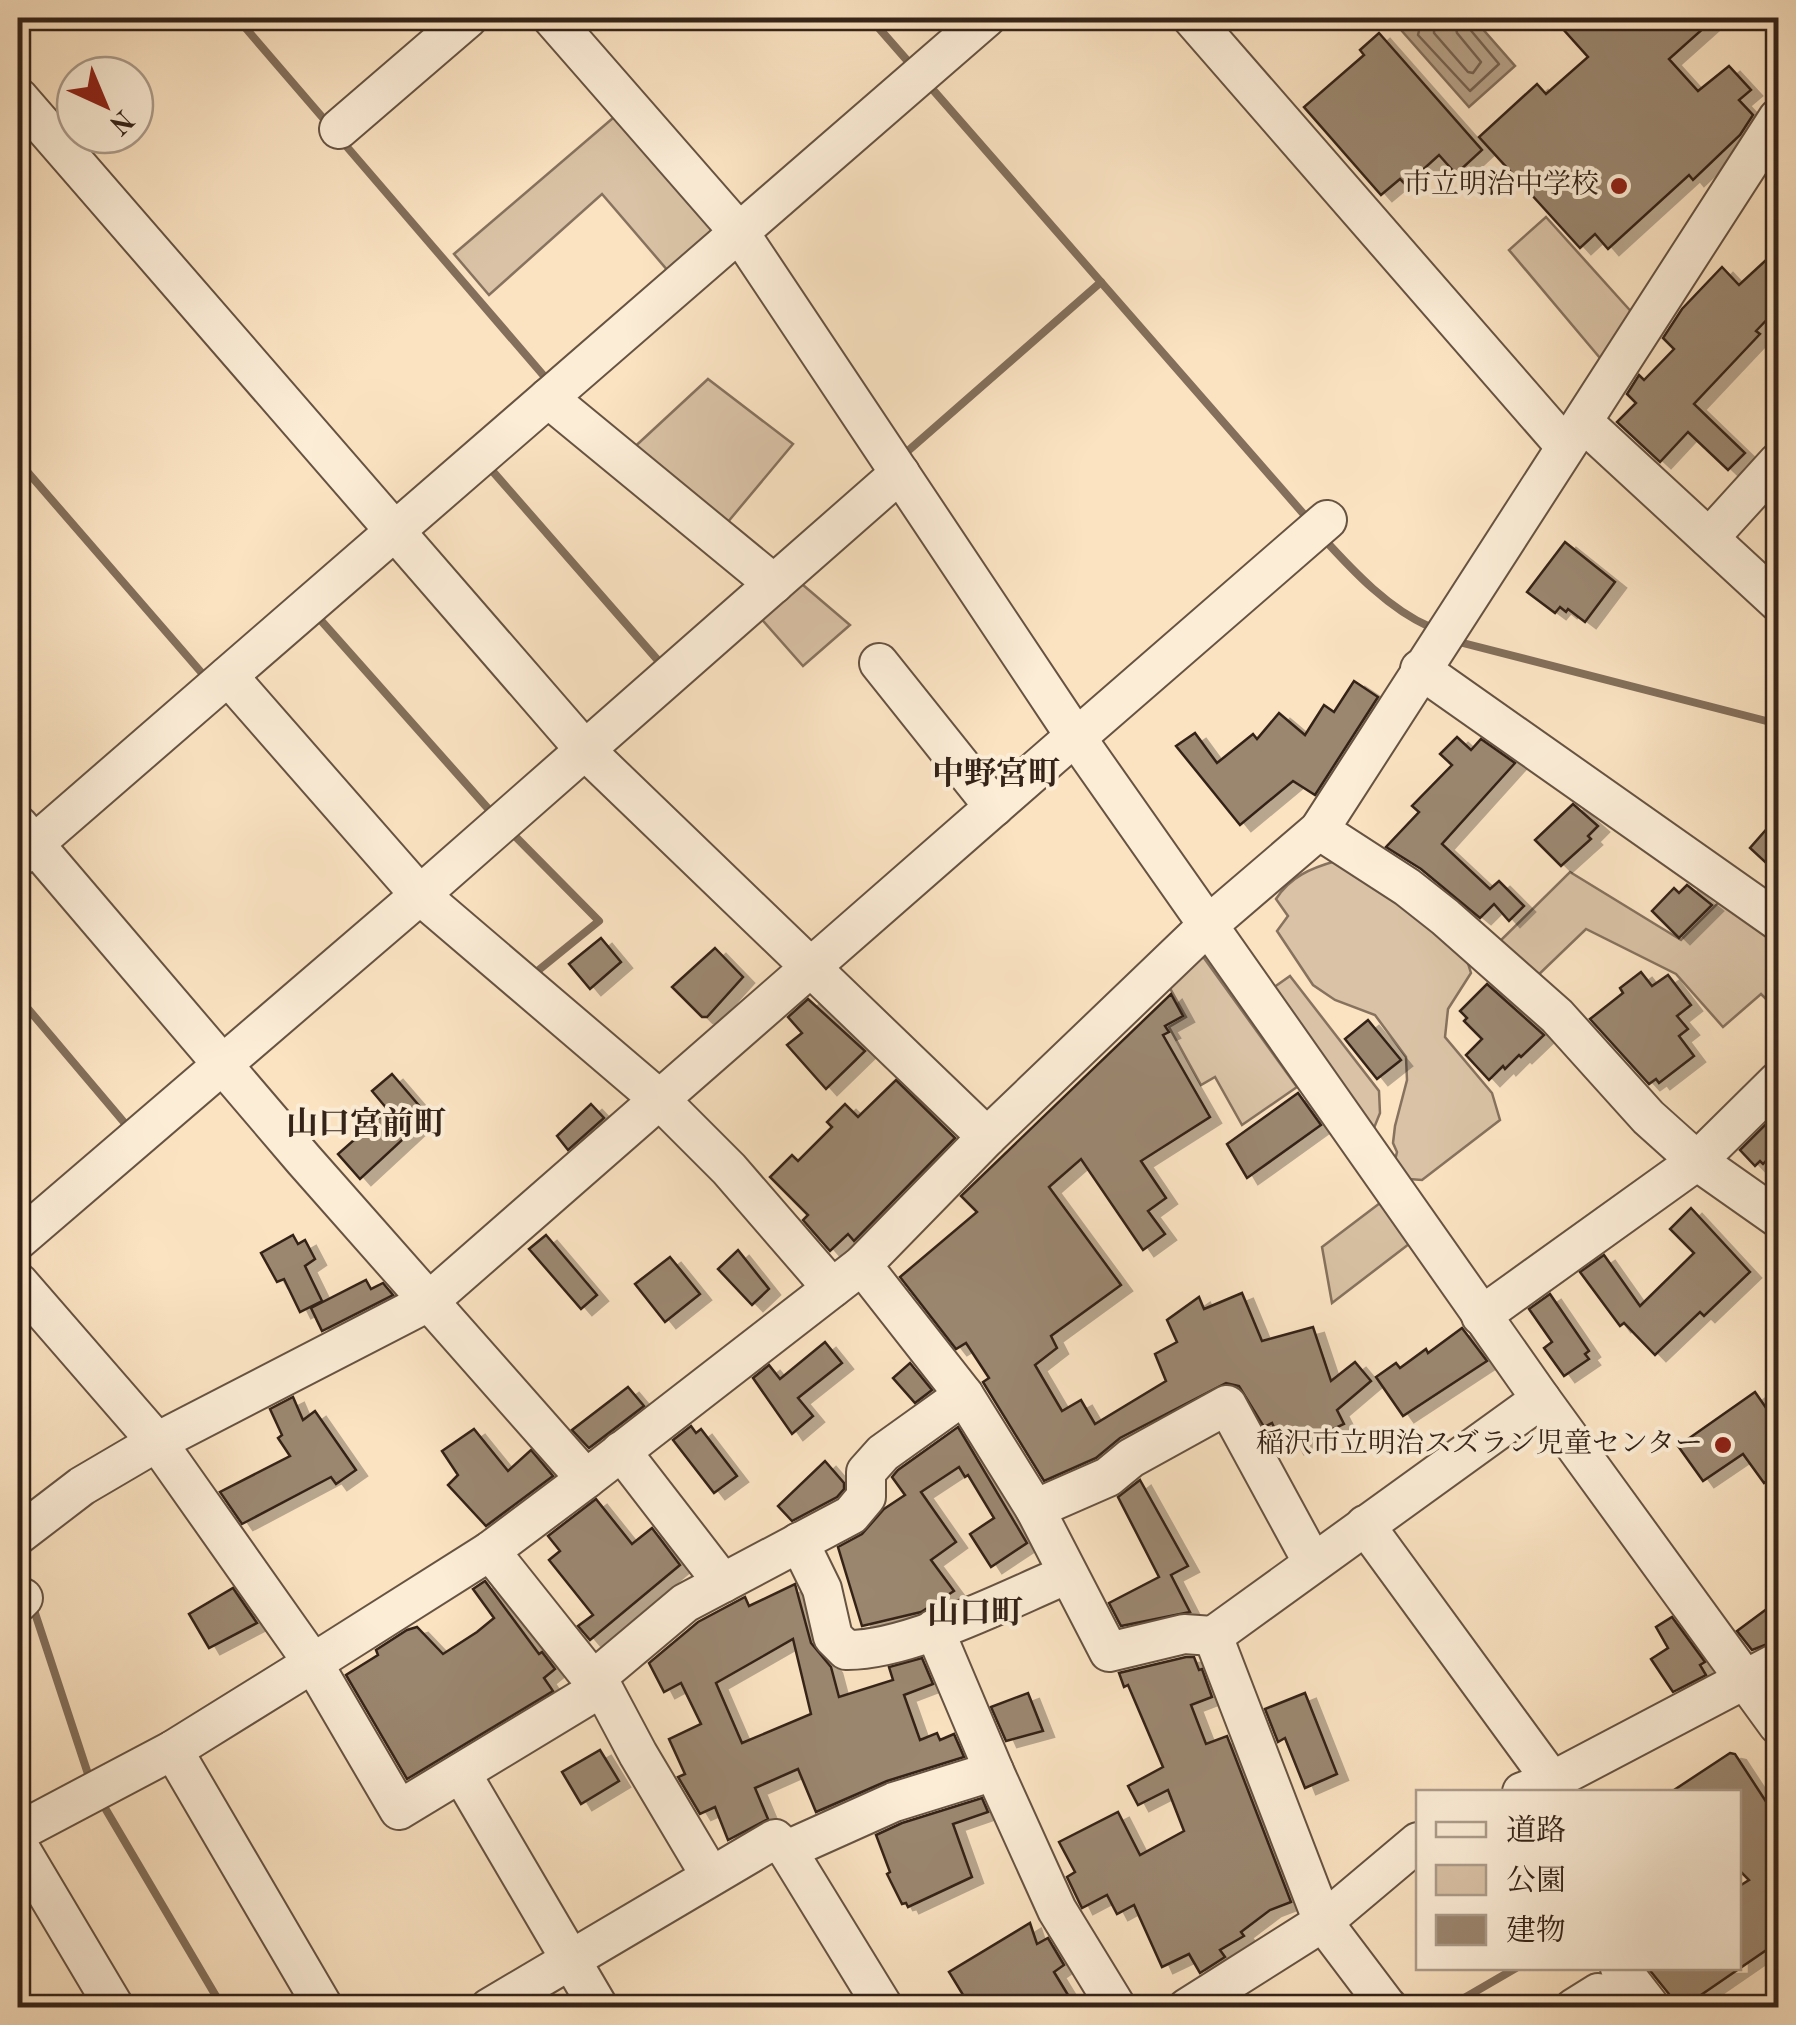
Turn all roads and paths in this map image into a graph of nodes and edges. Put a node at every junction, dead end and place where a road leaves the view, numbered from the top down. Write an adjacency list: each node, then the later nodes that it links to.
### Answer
1 (468, 18): 7 (street)
2 (552, 18): 9 (street)
3 (986, 18): 9 (street)
4 (1192, 18): 11 (street)
5 (18, 97): 15 (street)
6 (1778, 118): 8 (street)
7 (339, 129)
8 (1768, 160): 11 (street)
9 (740, 232): 10 (street); 13 (street)
10 (548, 398): 15 (street); 17 (street)
11 (1574, 434): 16 (street); 20 (street)
12 (1778, 462): 16 (street)
13 (900, 473): 17 (street); 22 (street)
14 (1327, 520): 22 (street)
15 (394, 530): 21 (street); 23 (street)
16 (1709, 538): 18 (street)
17 (774, 584): 23 (street)
18 (1778, 602)
19 (880, 664): 24 (street)
20 (1420, 669): 25 (street); 28 (street)
21 (228, 676): 26 (street); 27 (street)
22 (1075, 737): 24 (street); 29 (street)
23 (585, 750): 27 (street); 30 (street)
24 (994, 806): 30 (street)
25 (1319, 830): 29 (street); 35 (street)
26 (23, 842): 31 (street)
27 (420, 895): 31 (street); 33 (street)
28 (1778, 920)
29 (1207, 926): 34 (street); 42 (street)
30 (810, 968): 33 (street); 34 (street)
31 (222, 1065): 37 (street); 41 (street)
32 (1778, 1081): 35 (street)
33 (659, 1099): 40 (street); 41 (street)
34 (987, 1137): 38 (street)
35 (1697, 1161): 36 (street); 42 (street)
36 (1778, 1218)
37 (18, 1240)
38 (862, 1265): 40 (street); 43 (street)
39 (18, 1282): 45 (street)
40 (832, 1288): 46 (street)
41 (428, 1302): 45 (street); 47 (street)
42 (1482, 1316): 44 (street)
43 (964, 1395): 48 (street); 51 (street)
44 (1540, 1400): 49 (street); 59 (street)
45 (158, 1442): 50 (street); 58 (street)
46 (622, 1452): 47 (street); 55 (street)
47 (586, 1479): 52 (street)
48 (1034, 1509): 53 (street); 54 (street)
49 (1365, 1525): 53 (street); 65 (street)
50 (18, 1535)
51 (799, 1542): 55 (street); 56 (street)
52 (490, 1551): 58 (street); 60 (street)
53 (1313, 1563): 57 (street)
54 (1068, 1574): 56 (street); 57 (street)
55 (723, 1583): 60 (street)
56 (934, 1629): 63 (street)
57 (1213, 1636): 71 (street)
58 (314, 1664): 62 (street); 64 (street)
59 (1763, 1671): 61 (street); 65 (street)
60 (600, 1682): 64 (street); 70 (street)
61 (1778, 1725)
62 (173, 1750): 66 (street); 75 (street)
63 (994, 1771): 69 (street); 79 (street)
64 (461, 1773): 72 (street)
65 (1539, 1788)
66 (18, 1832)
67 (1416, 1844): 71 (street)
68 (18, 1846): 74 (street)
69 (787, 1850): 70 (street); 78 (street)
70 (710, 1875): 72 (street)
71 (1324, 1922): 80 (street); 81 (street)
72 (570, 1959): 76 (street); 77 (street)
73 (1597, 1989): 82 (street)
74 (114, 2008)
75 (324, 2008)
76 (489, 2008)
77 (600, 2008)
78 (884, 2008)
79 (1117, 2008)
80 (1188, 2008)
81 (1388, 2008)
82 (1650, 2008)

